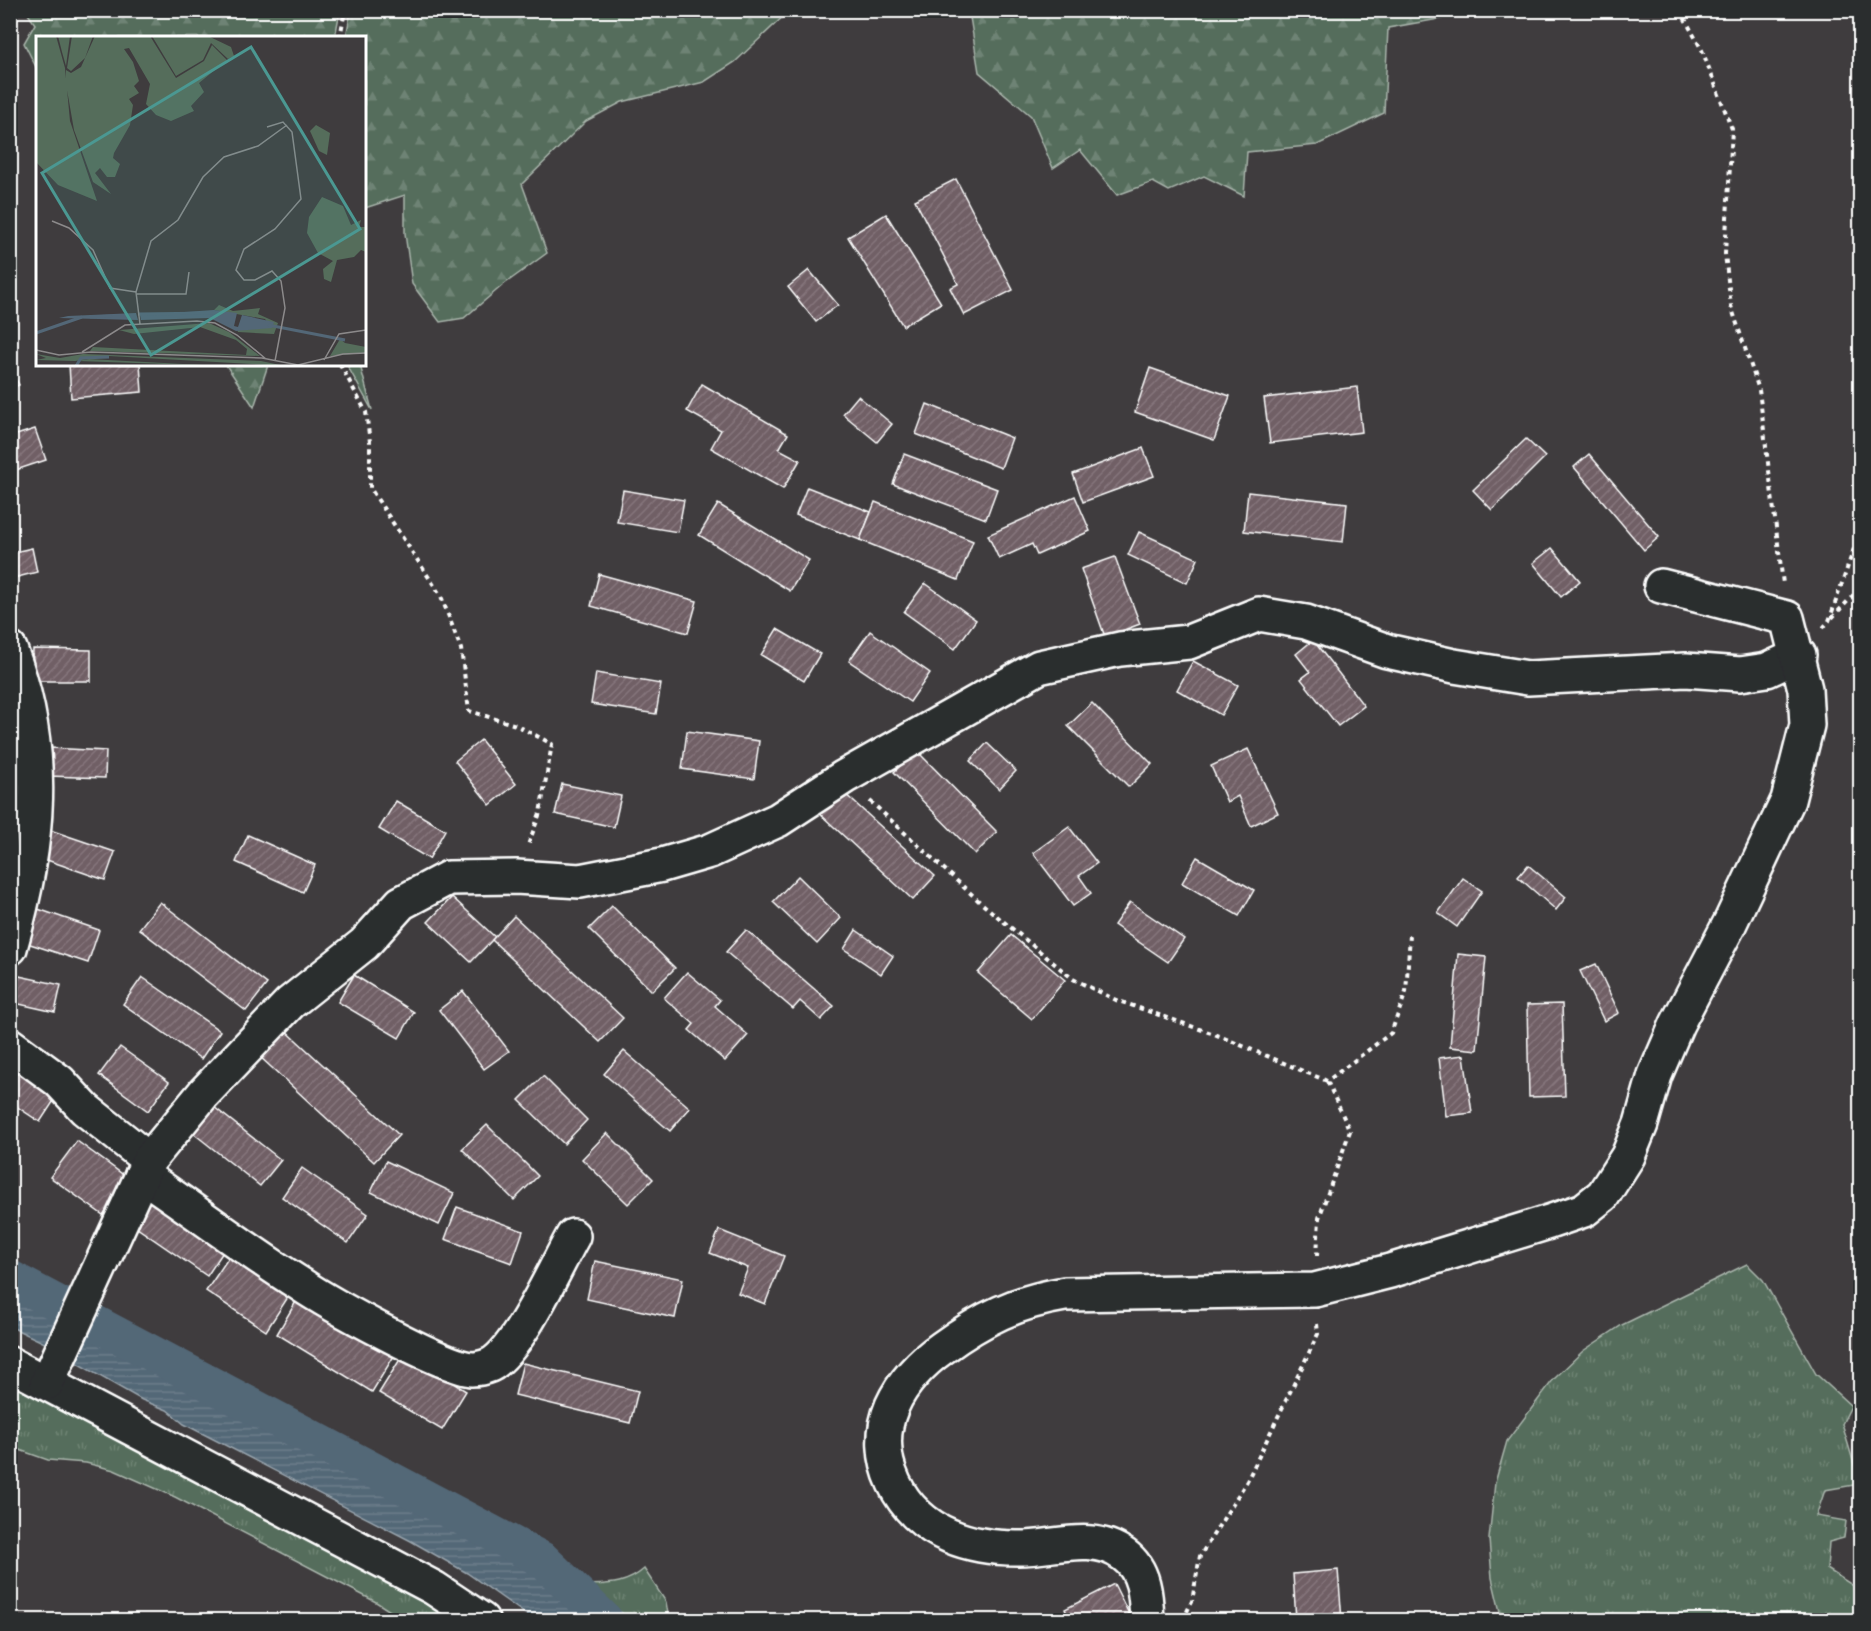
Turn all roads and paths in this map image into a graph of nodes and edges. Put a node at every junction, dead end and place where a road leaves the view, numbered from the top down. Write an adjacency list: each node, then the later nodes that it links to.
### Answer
1 (345, 10): 3 (path)
2 (1680, 10): 8 (path)
3 (340, 36)
4 (341, 366): 13 (path)
5 (1860, 531): 9 (path)
6 (1661, 586): 8 (street)
7 (1860, 588): 9 (path)
8 (1787, 618): 11 (street)
9 (1829, 621): 11 (path)
10 (10, 649): 15 (street)
11 (1799, 655): 12 (street); 20 (street)
12 (844, 777): 13 (street); 17 (path)
13 (516, 877): 18 (street)
14 (1410, 935): 17 (path)
15 (10, 948)
16 (10, 1045): 18 (street)
17 (1327, 1081): 20 (path)
18 (146, 1168): 19 (street); 22 (street)
19 (573, 1236)
20 (1315, 1290): 24 (street); 25 (path)
21 (10, 1364): 22 (street)
22 (52, 1372): 23 (street)
23 (482, 1620)
24 (1147, 1620)
25 (1183, 1620)

